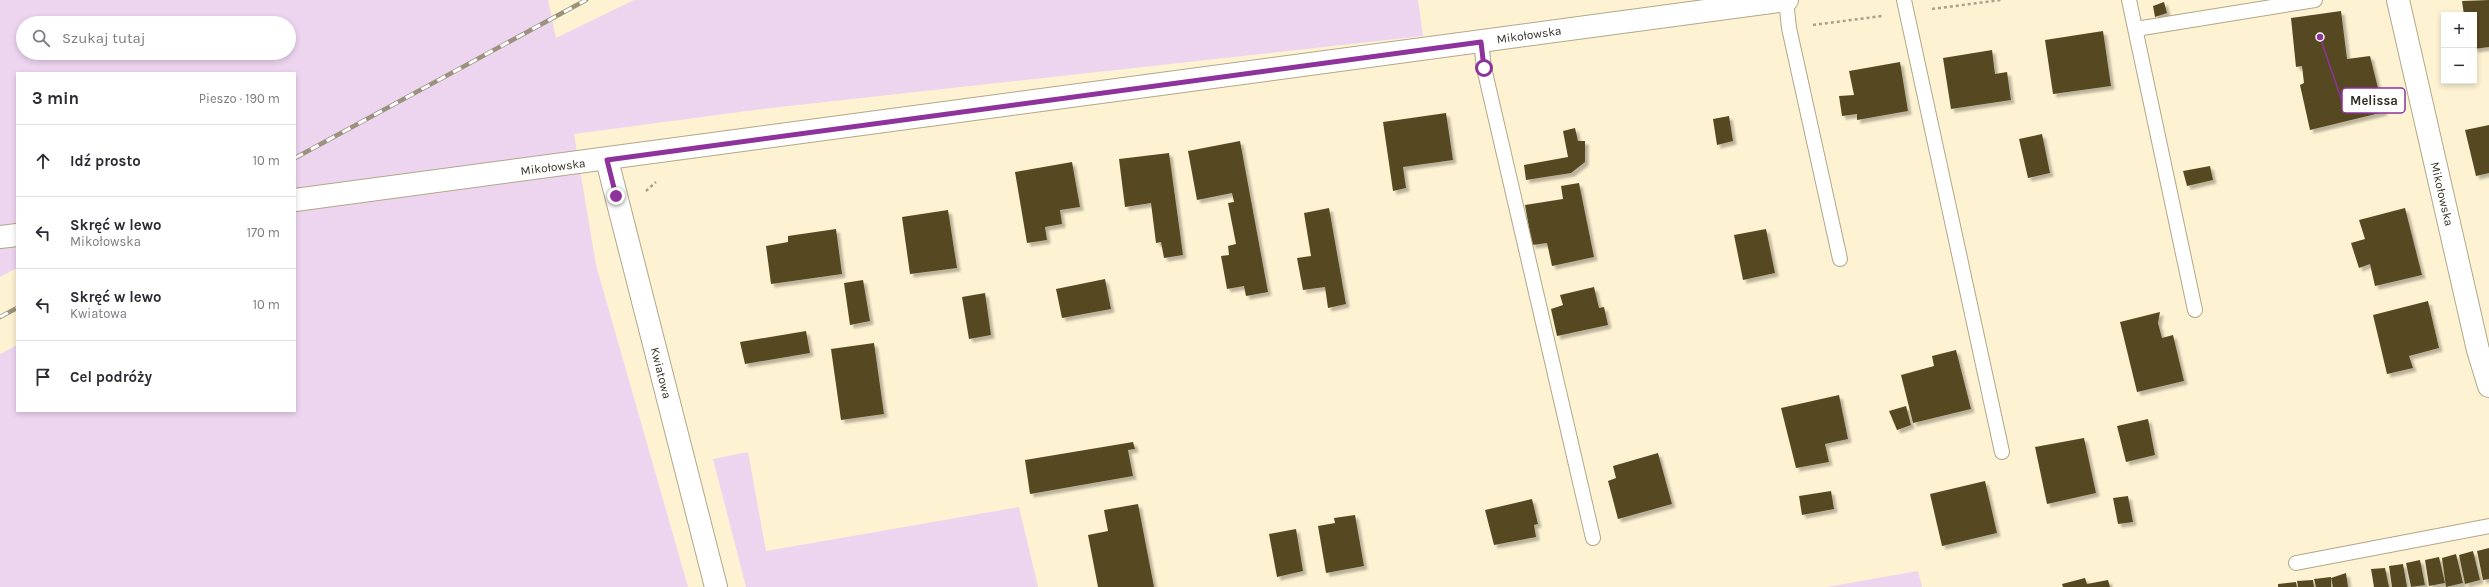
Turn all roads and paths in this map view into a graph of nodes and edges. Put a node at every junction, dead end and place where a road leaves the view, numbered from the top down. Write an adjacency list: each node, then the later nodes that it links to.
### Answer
1 (1786, 0): 7 (lane); 9 (main road, Mikołowska)
2 (2001, 0): 6 (path)
3 (2129, 0): 8 (lane)
4 (2315, 0): 8 (lane)
5 (2398, 0): 18 (main road, Mikołowska)
6 (1905, 6): 7 (path); 20 (lane)
7 (1789, 28): 16 (lane)
8 (2136, 29): 17 (lane)
9 (1481, 42): 10 (main road, Mikołowska); 22 (lane)
10 (607, 160): 13 (main road, Mikołowska); 24 (main road, Kwiatowa)
11 (662, 179): 12 (path)
12 (644, 197)
13 (296, 200)
14 (16, 235): 15 (main road)
15 (0, 237)
16 (1840, 259)
17 (2195, 310)
18 (2483, 349): 19 (main road, Mikołowska)
19 (2489, 386)
20 (2002, 452)
21 (2489, 526): 23 (lane)
22 (1593, 538)
23 (2296, 562)
24 (716, 587)

